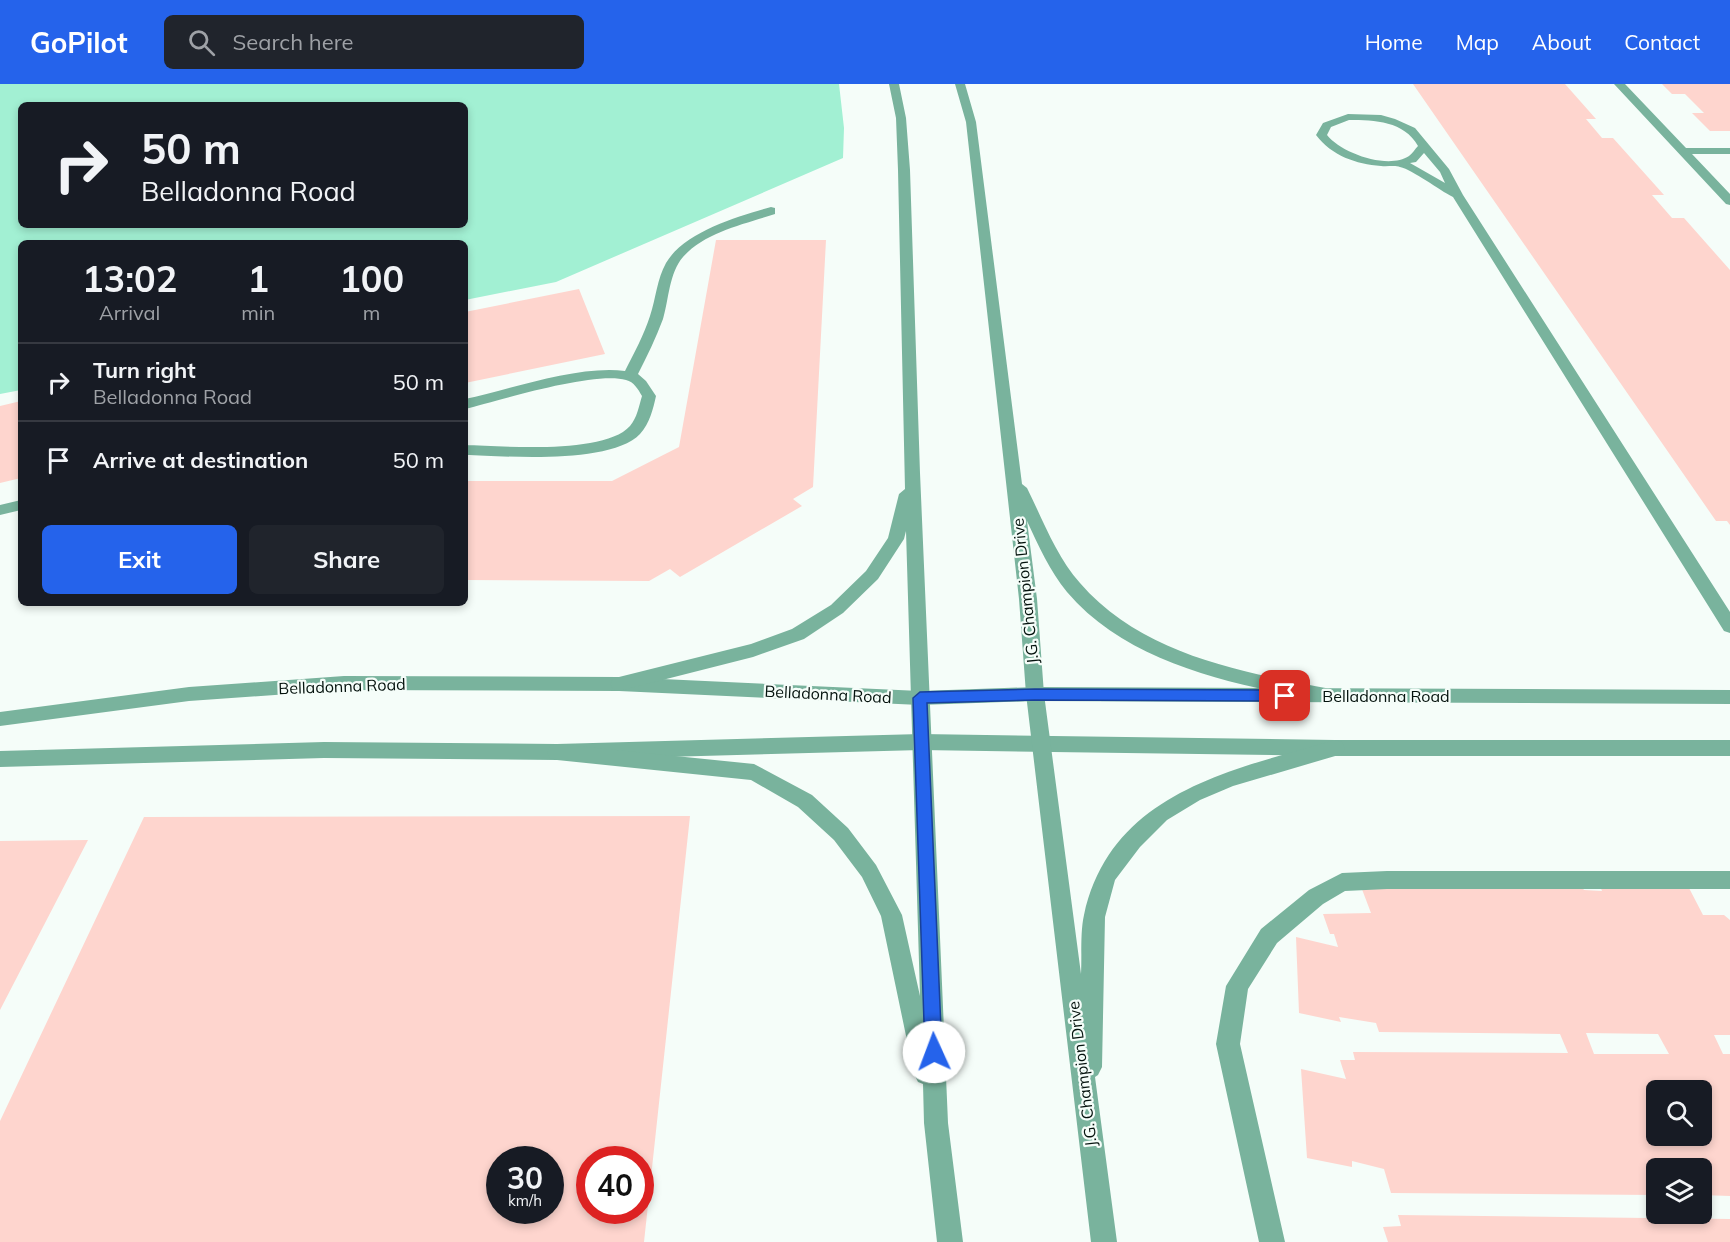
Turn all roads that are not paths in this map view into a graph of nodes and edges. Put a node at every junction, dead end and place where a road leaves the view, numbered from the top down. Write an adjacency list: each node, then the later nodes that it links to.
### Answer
1 (894, 84): 14 (street)
2 (960, 84): 15 (street, J.G. Champion Drive)
3 (1619, 84): 5 (street)
4 (1424, 146): 7 (street); 7 (street); 8 (street)
5 (1683, 151): 6 (street); 9 (street)
6 (1730, 151)
7 (1400, 162): 8 (street)
8 (1457, 195): 18 (street)
9 (1730, 201)
10 (771, 211): 11 (street)
11 (630, 375): 12 (street); 13 (street)
12 (468, 403)
13 (468, 450)
14 (912, 473): 19 (street); 23 (street)
15 (1012, 476): 20 (street, J.G. Champion Drive); 21 (street)
16 (18, 506): 17 (street)
17 (0, 510)
18 (1730, 626)
19 (619, 684): 23 (street, Belladonna Road); 24 (street, Belladonna Road)
20 (1035, 694): 21 (street, Belladonna Road); 23 (street, Belladonna Road); 26 (street, J.G. Champion Drive)
21 (1331, 696): 22 (street, Belladonna Road)
22 (1730, 697)
23 (920, 698): 25 (street)
24 (0, 719)
25 (921, 742): 26 (street); 29 (street); 32 (street)
26 (1043, 742): 27 (street); 33 (street, J.G. Champion Drive)
27 (1335, 748): 28 (street); 33 (street)
28 (1730, 748)
29 (556, 752): 30 (street); 32 (street)
30 (0, 759)
31 (1730, 880): 36 (street)
32 (936, 1123): 34 (street)
33 (1089, 1133): 35 (street, J.G. Champion Drive)
34 (950, 1242)
35 (1104, 1242)
36 (1272, 1242)

